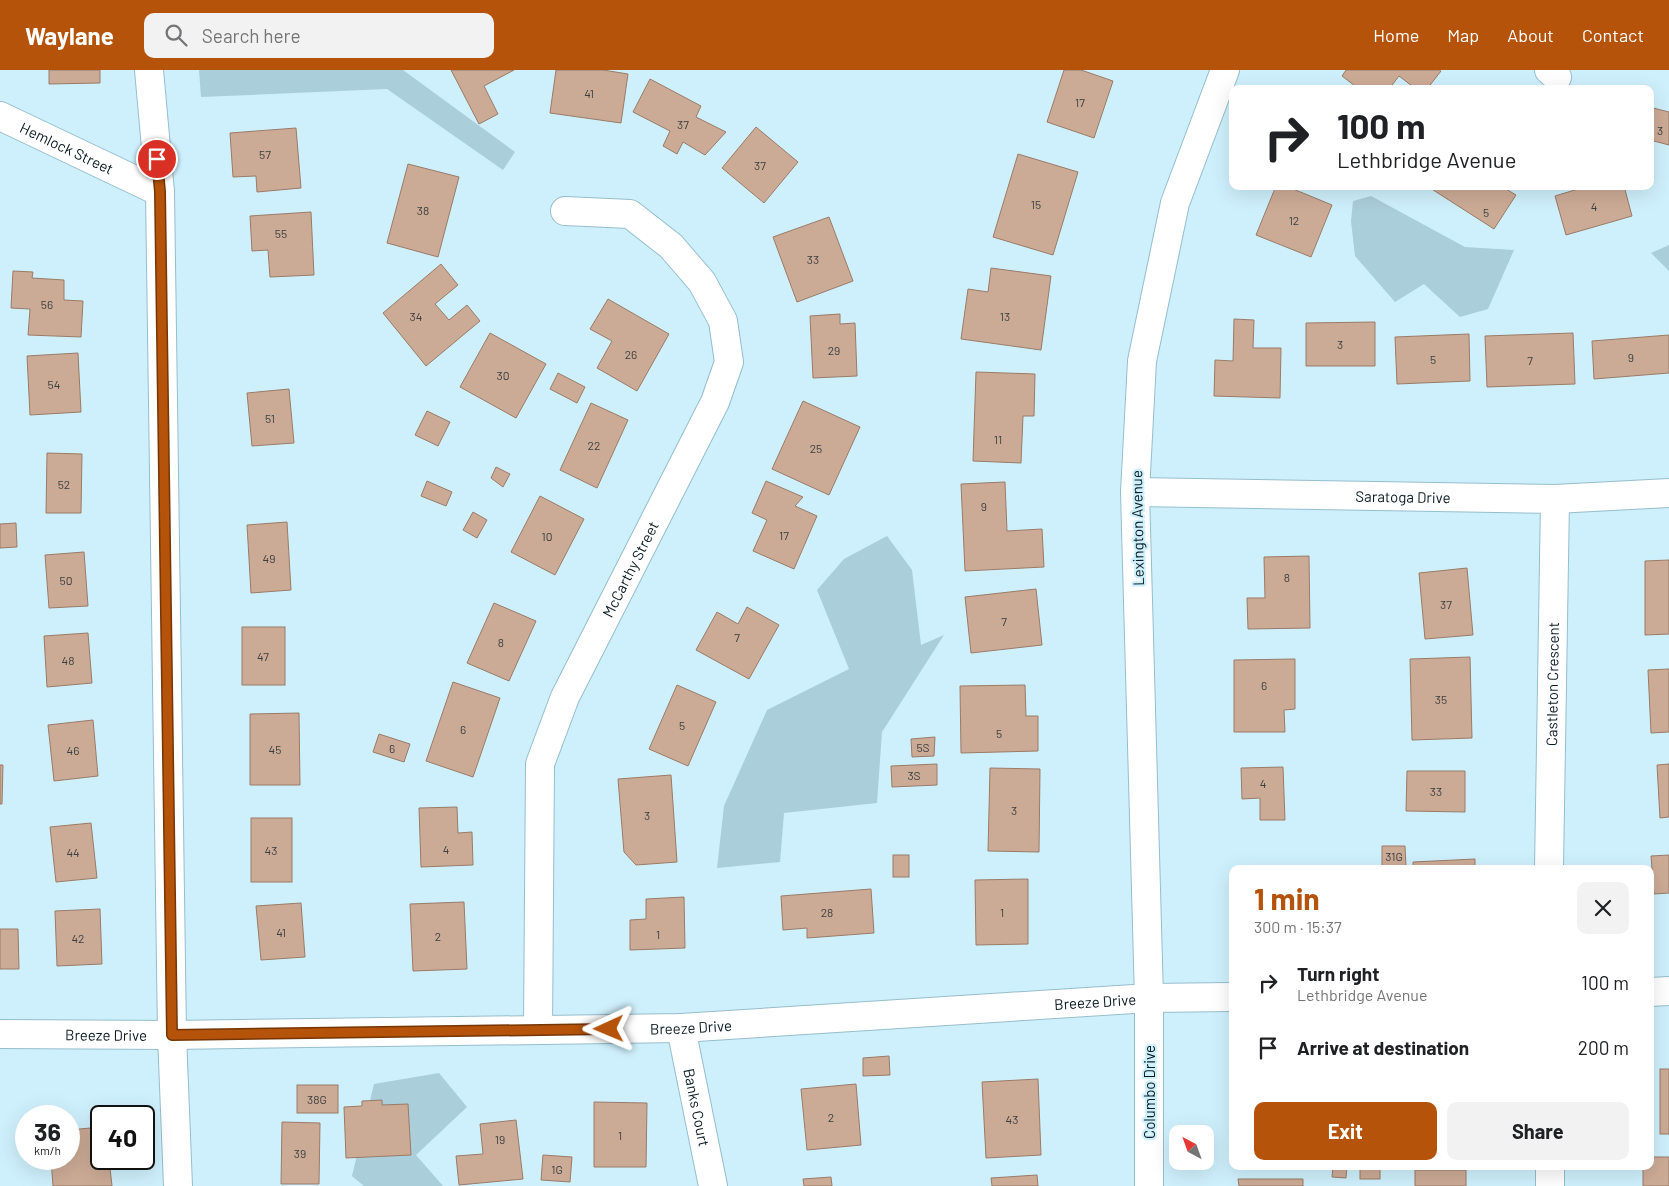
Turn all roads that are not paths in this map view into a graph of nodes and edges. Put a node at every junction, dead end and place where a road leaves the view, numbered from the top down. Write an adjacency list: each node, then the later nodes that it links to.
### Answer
1 (1225, 70): 6 (street, Lexington Avenue)
2 (150, 81): 4 (street)
3 (0, 116): 4 (street, Hemlock Street)
4 (160, 192): 17 (street)
5 (565, 211): 15 (street, McCarthy Street)
6 (1135, 492): 8 (street, Saratoga Drive); 13 (street, Lexington Avenue)
7 (1669, 493): 8 (street, Saratoga Drive)
8 (1554, 498): 9 (street, Castleton Crescent)
9 (1549, 865)
10 (1669, 991): 11 (street)
11 (1654, 992)
12 (1229, 997): 13 (street, Breeze Drive)
13 (1150, 998): 14 (street, Breeze Drive); 21 (street, Columbo Drive)
14 (681, 1028): 15 (street, Breeze Drive); 20 (street, Banks Court)
15 (538, 1030): 17 (street, Breeze Drive)
16 (0, 1034): 17 (street, Breeze Drive)
17 (172, 1035): 19 (street)
18 (1550, 1170): 22 (street)
19 (178, 1186)
20 (712, 1186)
21 (1149, 1186)
22 (1550, 1186)

